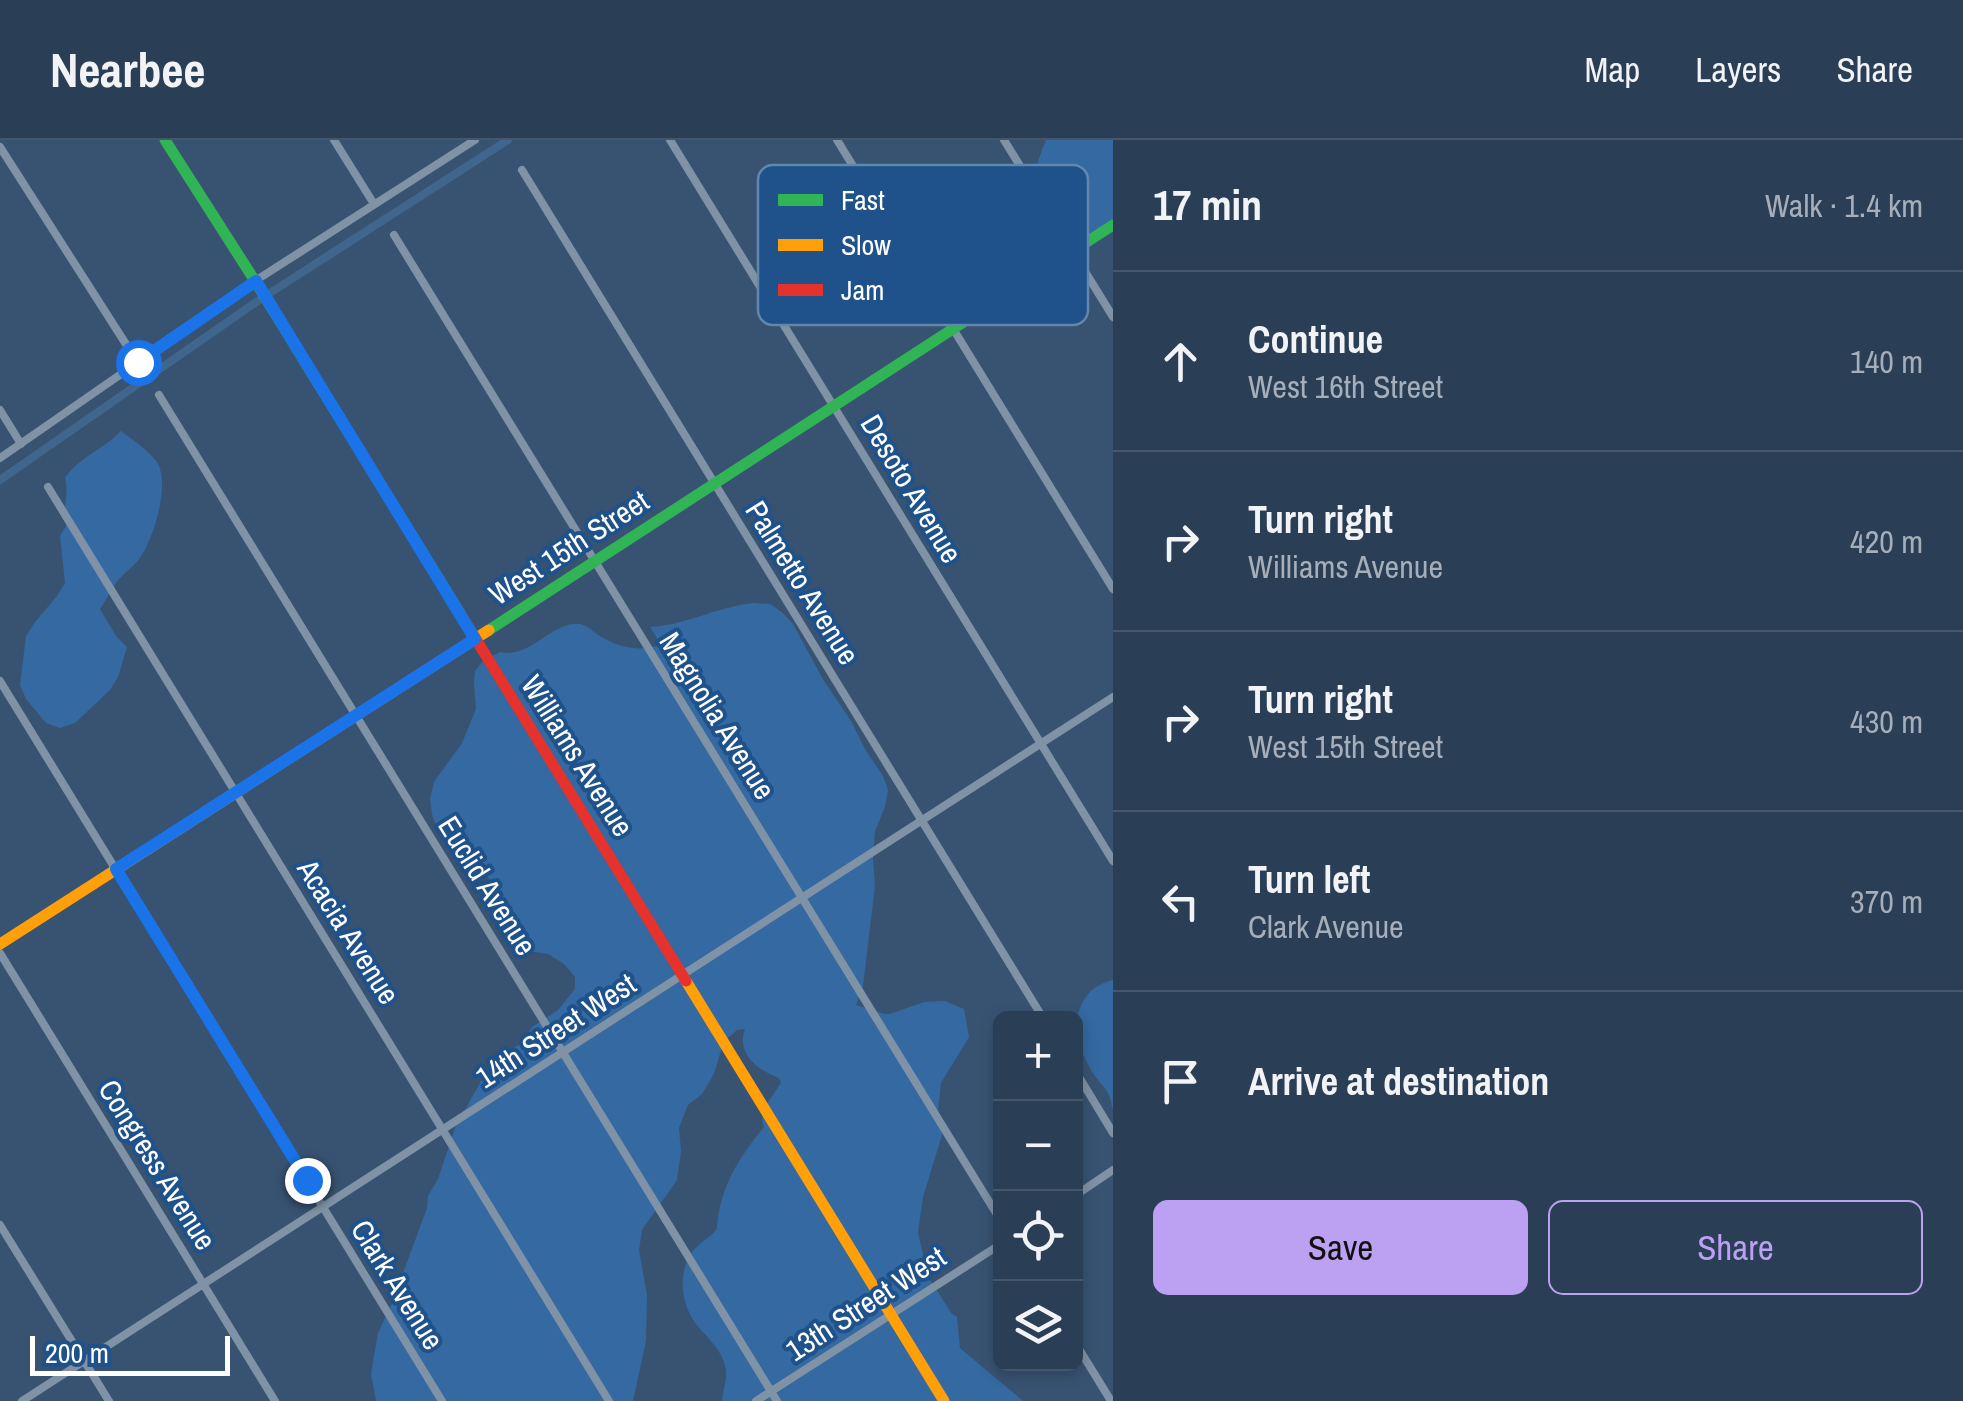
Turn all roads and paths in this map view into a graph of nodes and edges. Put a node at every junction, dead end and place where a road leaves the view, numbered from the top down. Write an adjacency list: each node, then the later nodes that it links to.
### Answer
1 (165, 140): 16 (street, Williams Avenue)
2 (334, 140): 11 (street)
3 (475, 140): 11 (street)
4 (670, 140): 17 (street, Desoto Avenue)
5 (837, 140): 8 (street)
6 (1004, 140): 9 (street)
7 (0, 147): 23 (street)
8 (852, 165)
9 (1019, 165)
10 (522, 170): 29 (street, Palmetto Avenue)
11 (374, 204): 16 (street)
12 (1113, 224): 14 (street, West 15th Street)
13 (394, 235): 31 (street, Magnolia Avenue)
14 (1088, 240)
15 (1088, 277): 18 (street)
16 (256, 281): 23 (street); 33 (street, Williams Avenue)
17 (758, 283)
18 (1113, 317)
19 (784, 325): 25 (street, Desoto Avenue)
20 (951, 325): 22 (street)
21 (958, 325): 22 (street, West 15th Street)
22 (953, 328): 25 (street, West 15th Street); 32 (street)
23 (138, 362): 27 (street)
24 (159, 395): 36 (street, Euclid Avenue)
25 (834, 406): 29 (street, West 15th Street); 37 (street, Desoto Avenue)
26 (0, 410): 27 (street)
27 (21, 444): 28 (street)
28 (0, 458)
29 (714, 483): 31 (street, West 15th Street); 39 (street, Palmetto Avenue)
30 (48, 487): 38 (street, Acacia Avenue)
31 (595, 561): 33 (street, West 15th Street); 42 (street, Magnolia Avenue)
32 (1113, 589)
33 (475, 639): 36 (street, West 15th Street); 45 (street, Williams Avenue)
34 (0, 680): 41 (street, Clark Avenue)
35 (1113, 697): 37 (street, 14th Street West)
36 (356, 716): 38 (street, West 15th Street); 47 (street, Euclid Avenue)
37 (1041, 744): 39 (street, 14th Street West); 40 (street, Desoto Avenue)
38 (236, 793): 41 (street, West 15th Street); 49 (street, Acacia Avenue)
39 (922, 821): 42 (street, 14th Street West); 46 (street, Palmetto Avenue)
40 (1113, 860)
41 (116, 869): 43 (street, West 15th Street); 53 (street, Clark Avenue)
42 (802, 899): 45 (street, 14th Street West); 54 (street, Magnolia Avenue)
43 (0, 944)
44 (0, 952): 57 (street, Congress Avenue)
45 (683, 976): 47 (street, 14th Street West); 58 (street, Williams Avenue)
46 (1039, 1011)
47 (564, 1054): 49 (street, 14th Street West); 61 (street, Euclid Avenue)
48 (1083, 1084): 50 (street)
49 (443, 1130): 53 (street, 14th Street West); 66 (street, Acacia Avenue)
50 (1113, 1133)
51 (1113, 1170): 52 (street)
52 (1082, 1191)
53 (324, 1208): 57 (street, 14th Street West); 65 (street, Clark Avenue)
54 (993, 1211)
55 (0, 1224): 60 (street)
56 (993, 1248): 58 (street, 13th Street West)
57 (204, 1284): 60 (street, 14th Street West); 64 (street, Congress Avenue)
58 (890, 1314): 61 (street, 13th Street West); 69 (street, Williams Avenue)
59 (1083, 1355): 70 (street)
60 (84, 1361): 62 (street, 14th Street West); 63 (street)
61 (771, 1392): 67 (street, 13th Street West); 68 (street, Euclid Avenue)
62 (22, 1401)
63 (109, 1401)
64 (275, 1401)
65 (442, 1401)
66 (610, 1401)
67 (756, 1401)
68 (776, 1401)
69 (944, 1401)
70 (1111, 1401)

